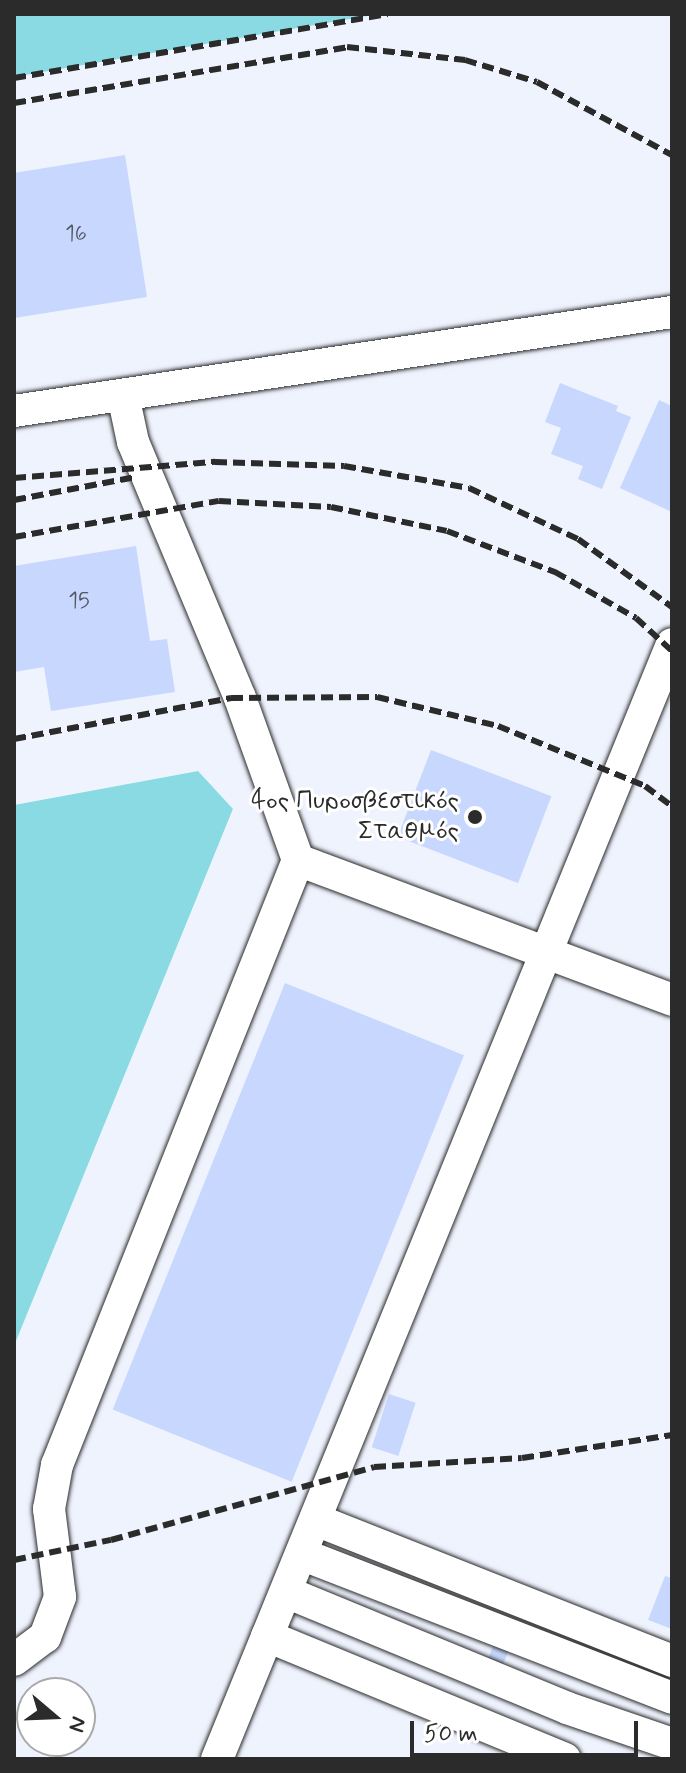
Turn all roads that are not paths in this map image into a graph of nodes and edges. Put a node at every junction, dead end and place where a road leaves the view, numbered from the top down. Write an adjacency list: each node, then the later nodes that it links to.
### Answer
1 (672, 312): 2 (lane)
2 (123, 395): 3 (lane); 5 (lane)
3 (14, 411)
4 (672, 644): 6 (lane)
5 (298, 860): 6 (lane); 13 (lane)
6 (545, 954): 7 (lane); 8 (lane)
7 (672, 1000)
8 (316, 1520): 9 (lane); 12 (lane)
9 (301, 1554): 10 (lane); 15 (lane)
10 (286, 1592): 11 (lane); 17 (lane)
11 (267, 1636): 19 (lane); 20 (lane)
12 (619, 1640): 14 (lane); 15 (lane)
13 (14, 1660)
14 (672, 1661)
15 (607, 1672): 16 (lane); 17 (lane)
16 (672, 1698)
17 (589, 1715): 18 (lane); 20 (lane)
18 (672, 1744)
19 (217, 1759)
20 (568, 1759)

